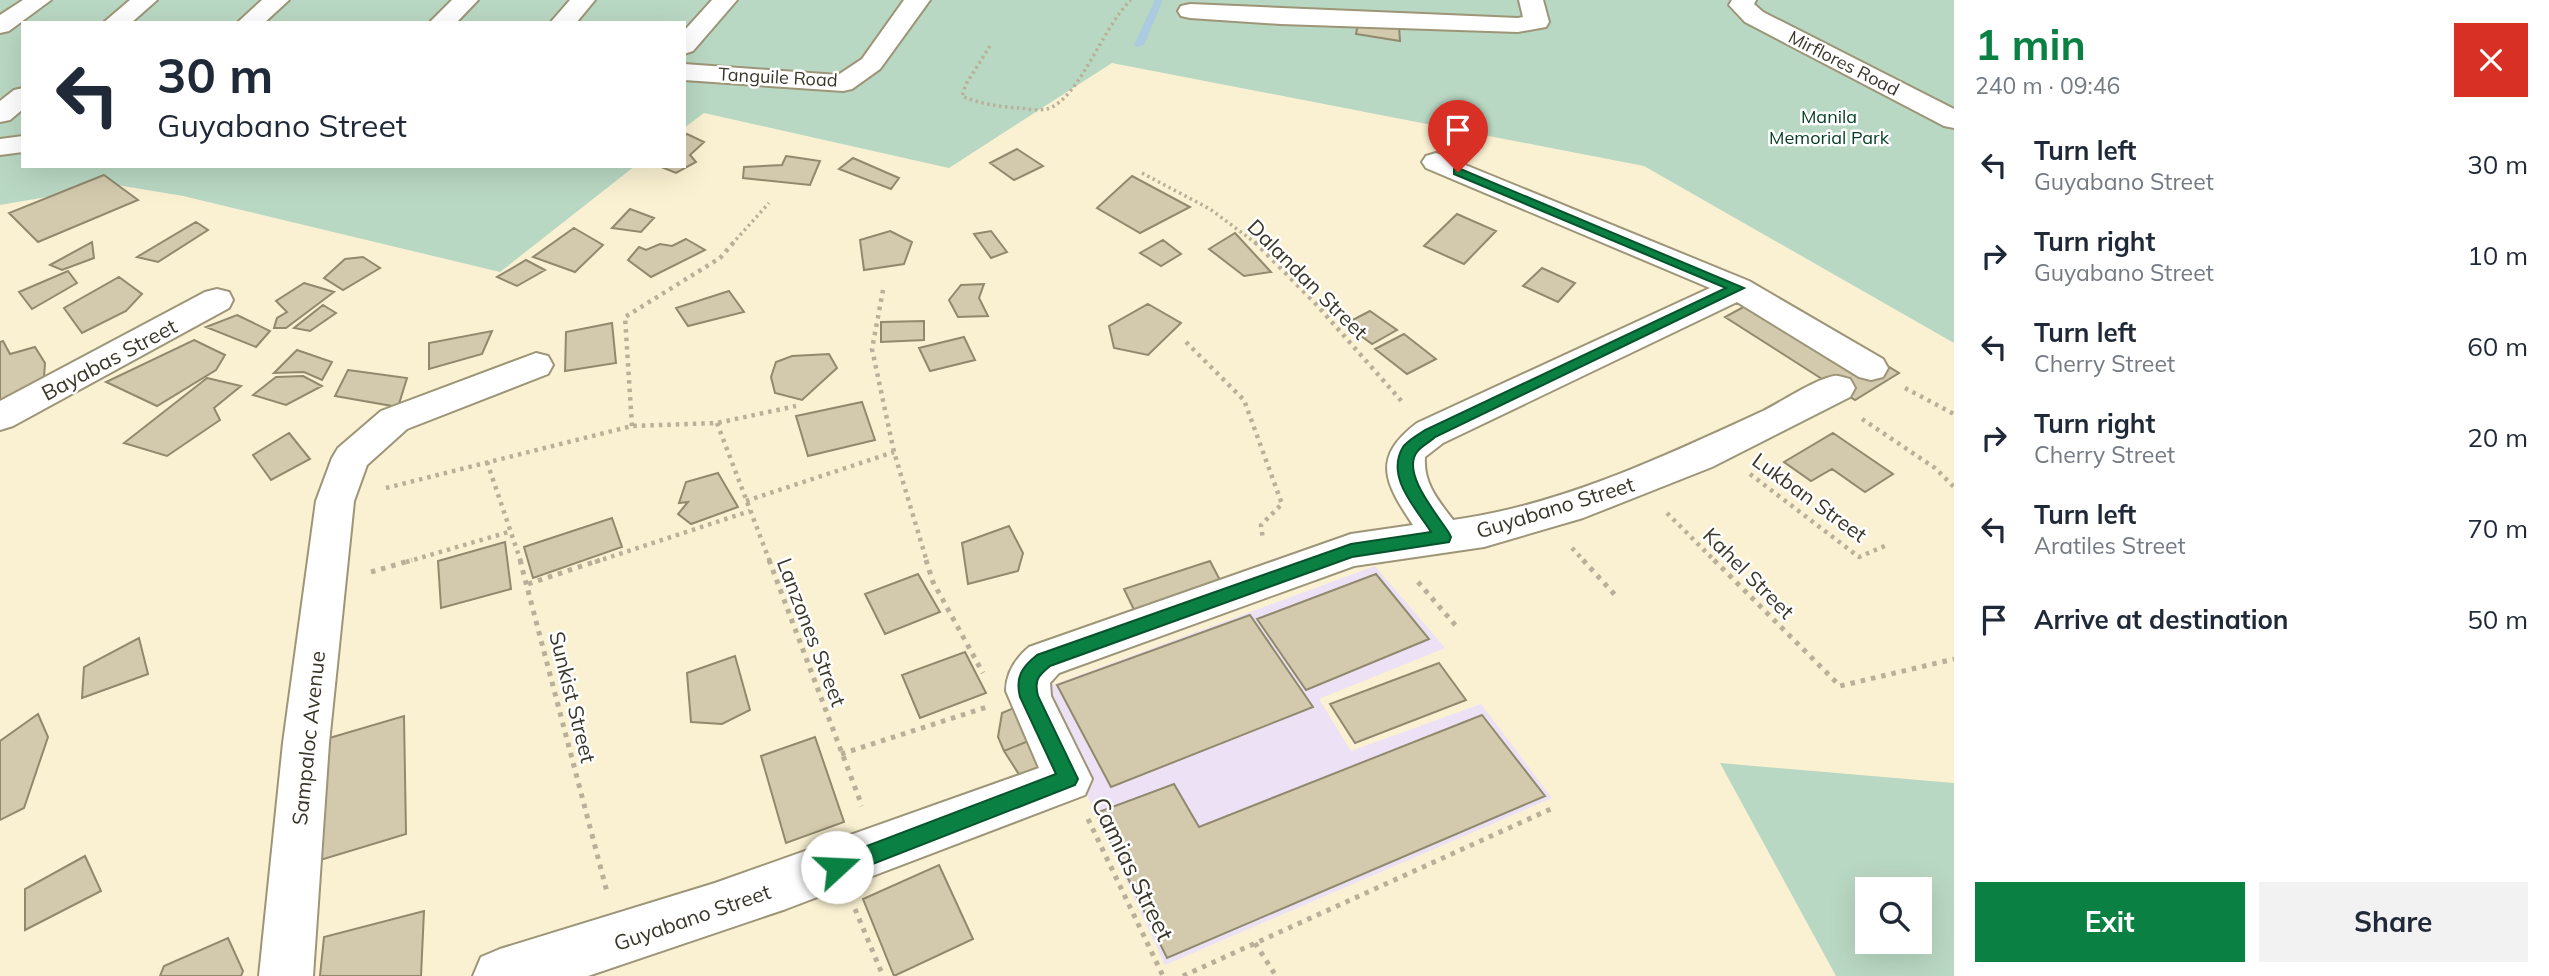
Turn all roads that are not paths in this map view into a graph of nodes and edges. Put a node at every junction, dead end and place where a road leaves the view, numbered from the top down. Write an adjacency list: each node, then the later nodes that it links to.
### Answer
1 (39, 0): 15 (street)
2 (145, 0): 11 (street)
3 (277, 0): 12 (street)
4 (466, 0): 13 (street)
5 (583, 0): 14 (street)
6 (725, 0): 16 (street)
7 (918, 0): 17 (street, Tanguile Road)
8 (1531, 0): 10 (street)
9 (1744, 0): 20 (street, Mirflores Road)
10 (1190, 12)
11 (118, 21)
12 (251, 21)
13 (443, 21)
14 (564, 21)
15 (0, 26)
16 (686, 44)
17 (686, 72)
18 (21, 98): 19 (street)
19 (0, 114)
20 (1954, 120)
21 (21, 144): 22 (street)
22 (0, 147)
23 (1436, 162): 24 (street)
24 (1738, 288): 27 (street); 30 (street)
25 (217, 300): 29 (street, Bayabas Street)
26 (536, 365): 31 (street, Sampaloc Avenue)
27 (1871, 368)
28 (1832, 392): 30 (street, Guyabano Street)
29 (0, 417)
30 (1443, 537): 32 (street, Guyabano Street)
31 (286, 976)
32 (500, 976)

